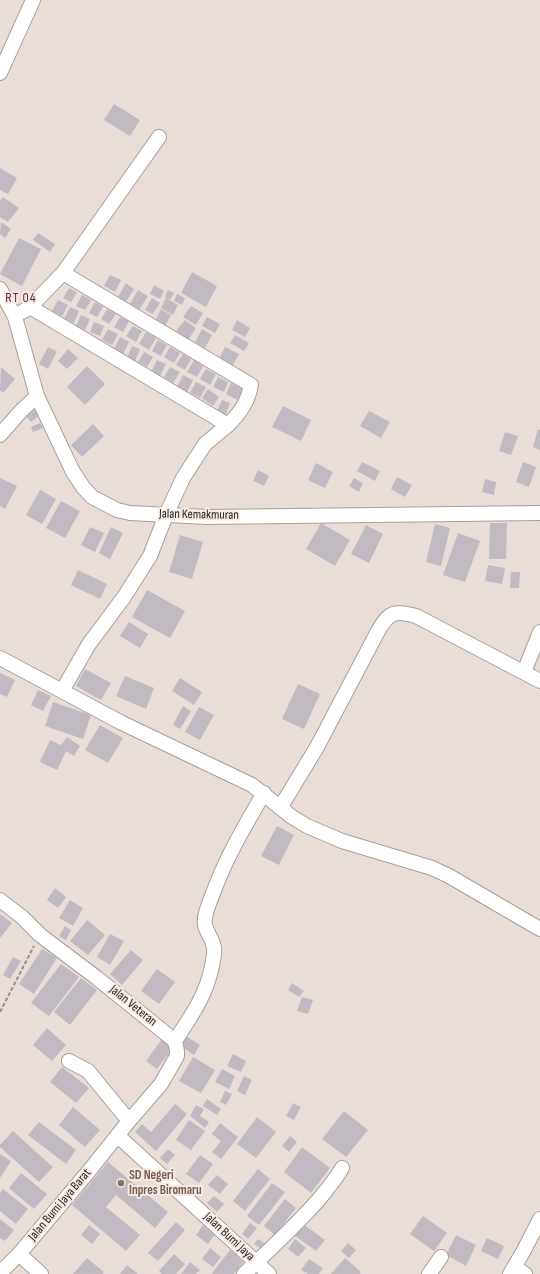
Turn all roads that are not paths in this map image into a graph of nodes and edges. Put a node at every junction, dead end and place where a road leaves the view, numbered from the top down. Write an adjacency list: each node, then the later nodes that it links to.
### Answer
1 (33, 0): 2 (street)
2 (0, 72)
3 (159, 137): 4 (street)
4 (64, 272): 6 (street); 9 (street)
5 (0, 289): 7 (street, Jalan Kemakmuran)
6 (30, 307): 7 (street); 9 (street)
7 (15, 317): 8 (street, Jalan Kemakmuran)
8 (37, 396): 10 (street); 12 (street, Jalan Kemakmuran)
9 (228, 425): 12 (street)
10 (0, 435)
11 (540, 513): 12 (street, Jalan Kemakmuran)
12 (166, 515): 17 (street)
13 (540, 632): 15 (street)
14 (0, 658): 17 (street)
15 (524, 672): 16 (street); 19 (street)
16 (540, 681)
17 (62, 691): 18 (street)
18 (264, 793): 19 (street); 22 (street)
19 (280, 808): 21 (street)
20 (0, 900): 22 (street, Jalan Veteran)
21 (540, 929)
22 (174, 1041): 24 (street)
23 (69, 1061): 24 (street)
24 (129, 1121): 25 (street)
25 (118, 1136): 28 (street, Jalan Bumi Jaya Barat); 30 (street, Jalan Bumi Jaya)
26 (342, 1168): 30 (street)
27 (540, 1219): 31 (street)
28 (18, 1254): 32 (street, Jalan Bumi Jaya Barat); 33 (street)
29 (441, 1256): 36 (street)
30 (256, 1263): 34 (street); 35 (street, Jalan Bumi Jaya)
31 (517, 1272)
32 (0, 1273)
33 (41, 1274)
34 (244, 1274)
35 (269, 1274)
36 (429, 1274)

